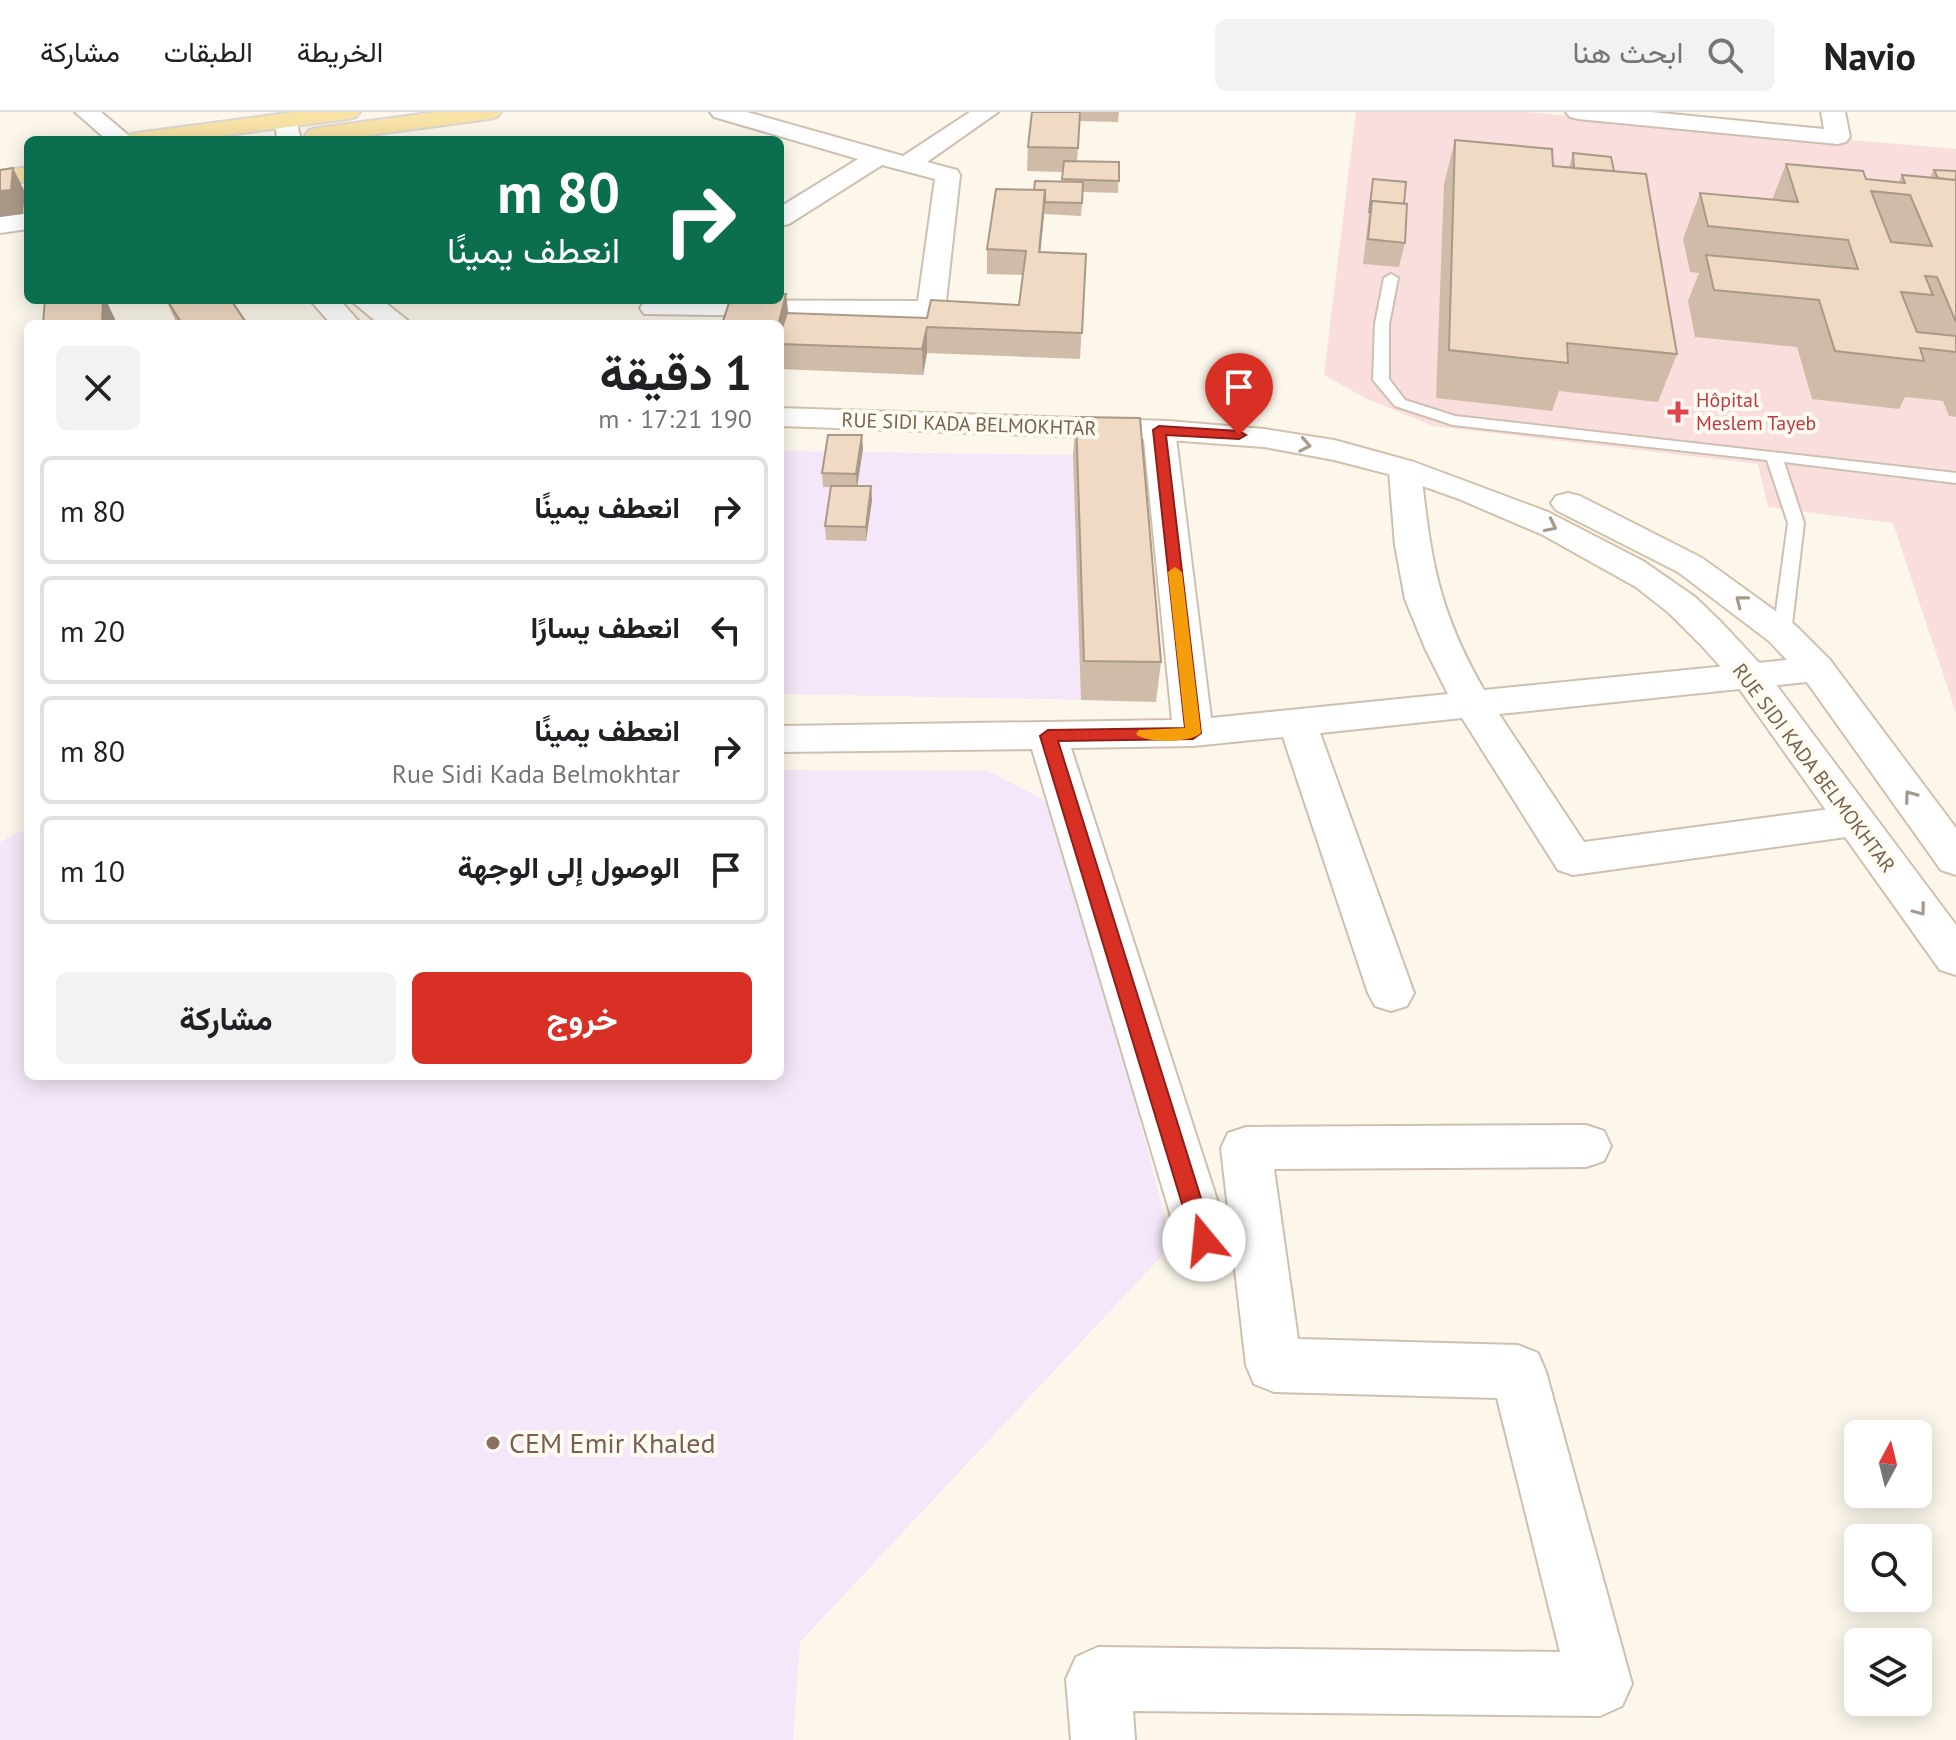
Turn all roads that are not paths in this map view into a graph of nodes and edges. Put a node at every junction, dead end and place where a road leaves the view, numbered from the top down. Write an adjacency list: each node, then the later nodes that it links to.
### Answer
1 (87, 112): 10 (street)
2 (348, 112): 9 (main road)
3 (489, 112): 9 (main road)
4 (722, 112): 13 (street)
5 (986, 112): 15 (street)
6 (1578, 112): 8 (street)
7 (1833, 112): 8 (street)
8 (1677, 117)
9 (285, 130): 11 (main road)
10 (117, 136)
11 (196, 136)
12 (24, 155): 14 (main road)
13 (878, 157): 15 (street); 18 (street)
14 (0, 158)
15 (908, 164): 24 (street)
16 (24, 175): 17 (main road)
17 (0, 178)
18 (784, 216)
19 (24, 222): 20 (street)
20 (0, 225)
21 (1391, 278): 31 (lane)
22 (328, 304): 25 (street)
23 (370, 304): 26 (street)
24 (659, 304): 27 (street)
25 (343, 320)
26 (392, 320)
27 (633, 320)
28 (784, 395): 34 (street, RUE SIDI KADA BELMOKHTAR, one-way to 28)
29 (784, 417): 30 (street, RUE SIDI KADA BELMOKHTAR)
30 (1159, 430): 32 (street, RUE SIDI KADA BELMOKHTAR, one-way to 32); 39 (street)
31 (1774, 456): 33 (lane); 34 (lane)
32 (1405, 471): 36 (street, RUE SIDI KADA BELMOKHTAR, one-way to 36); 37 (street)
33 (1956, 478)
34 (1782, 633): 35 (street, RUE SIDI KADA BELMOKHTAR)
35 (1817, 669): 36 (street); 43 (street, RUE SIDI KADA BELMOKHTAR, one-way to 35)
36 (1749, 675): 37 (street); 42 (street, RUE SIDI KADA BELMOKHTAR)
37 (1474, 706): 38 (street); 42 (street)
38 (1297, 722): 39 (street); 45 (street)
39 (1193, 733): 40 (street)
40 (1048, 736): 41 (street); 47 (street)
41 (784, 739)
42 (1853, 821): 44 (street, RUE SIDI KADA BELMOKHTAR, one-way to 44)
43 (1956, 859)
44 (1956, 958)
45 (1391, 993)
46 (1586, 1146): 48 (street)
47 (1204, 1240)
48 (1103, 1740)

